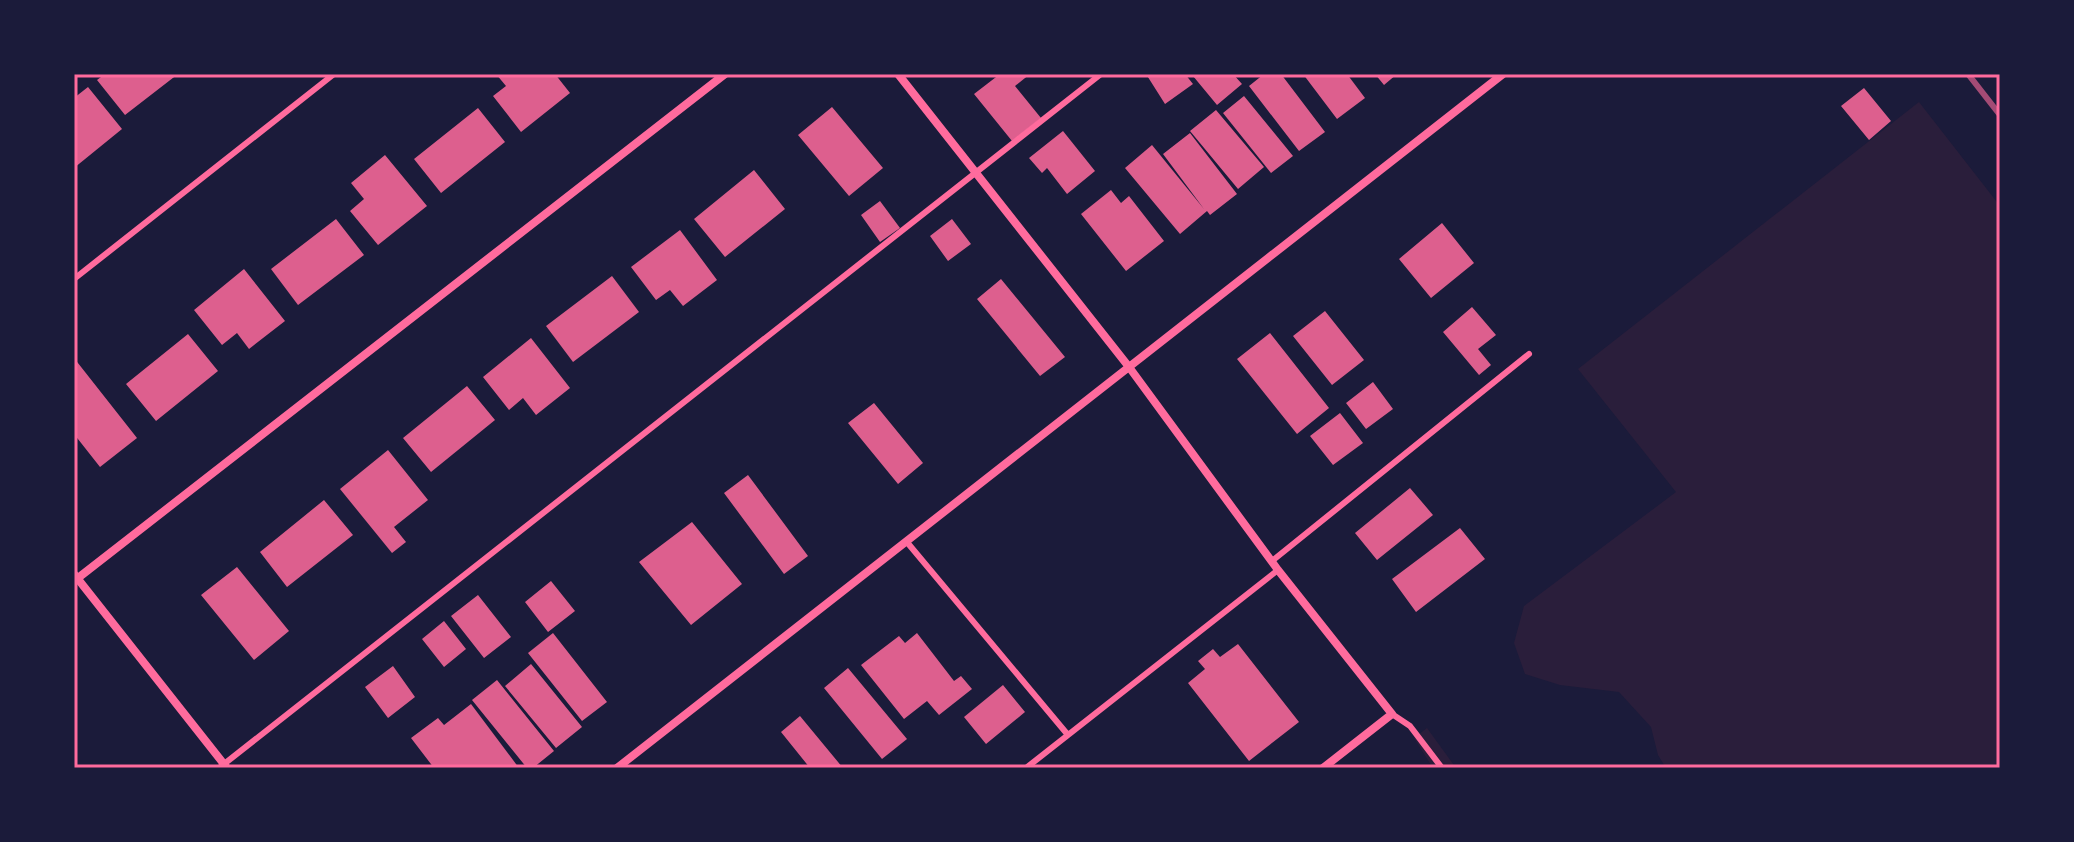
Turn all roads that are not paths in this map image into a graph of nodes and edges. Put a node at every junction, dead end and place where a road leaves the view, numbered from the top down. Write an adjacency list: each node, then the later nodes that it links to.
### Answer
1 (334, 74): 7 (lane)
2 (725, 74): 13 (street)
3 (898, 74): 6 (street)
4 (1101, 74): 6 (lane)
5 (1503, 74): 9 (street)
6 (976, 172): 9 (street); 16 (lane)
7 (74, 279)
8 (1529, 354): 11 (lane)
9 (1129, 367): 10 (street); 11 (street)
10 (906, 541): 15 (lane); 17 (street)
11 (1272, 561): 12 (street)
12 (1278, 570): 14 (street); 15 (lane)
13 (76, 576): 16 (street)
14 (1392, 714): 19 (street); 20 (lane)
15 (1068, 735): 18 (lane)
16 (223, 767)
17 (617, 768)
18 (1026, 768)
19 (1323, 768)
20 (1442, 768)

